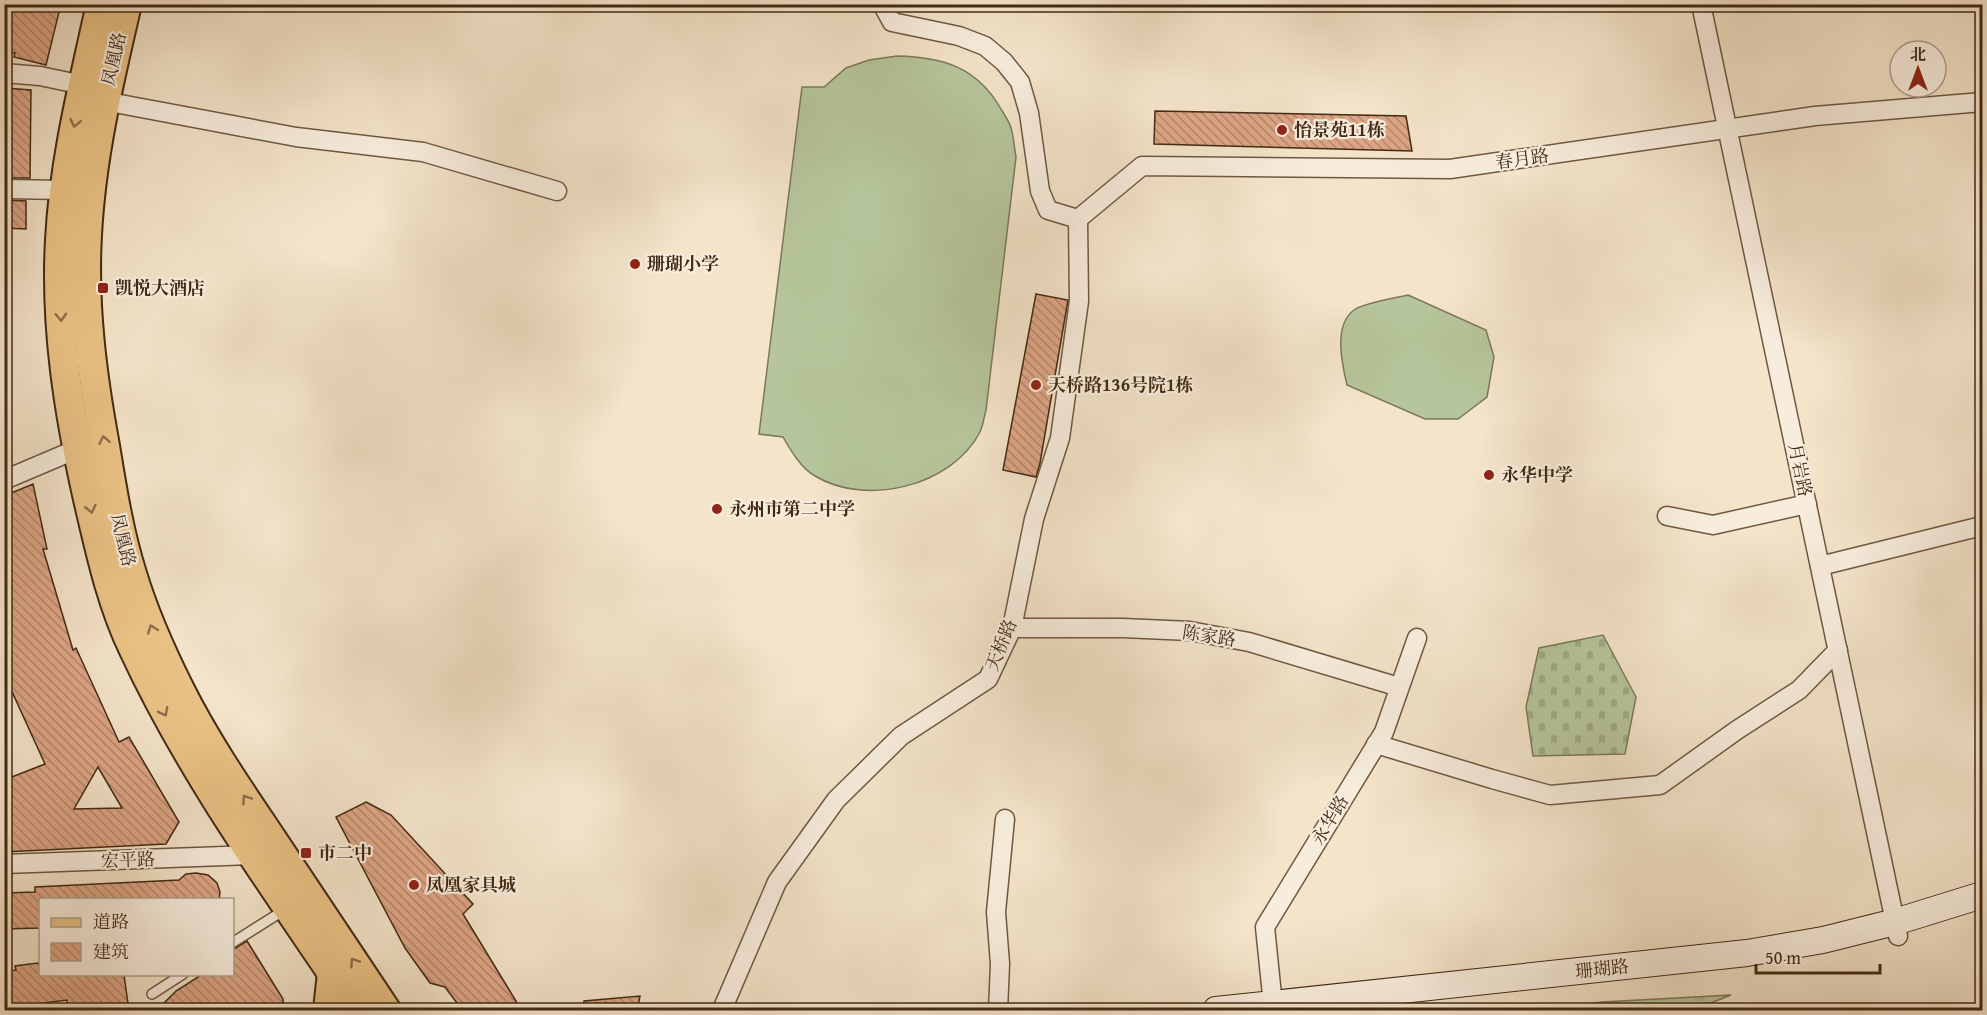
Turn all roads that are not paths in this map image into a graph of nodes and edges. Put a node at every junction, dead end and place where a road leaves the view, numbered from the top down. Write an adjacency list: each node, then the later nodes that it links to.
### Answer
1 (101, 4): 6 (main road, 凤凰路)
2 (127, 4): 6 (main road, 凤凰路)
3 (882, 4): 12 (street)
4 (1701, 4): 8 (street, 月岩路)
5 (4, 73): 6 (street)
6 (94, 93): 10 (main road, 凤凰路, one-way to 10); 11 (street); 38 (main road, 凤凰路, one-way to 6)
7 (1983, 102): 8 (street, 春月路)
8 (1727, 129): 12 (street, 春月路); 15 (street, 月岩路)
9 (4, 189): 10 (street)
10 (64, 190): 13 (main road, 凤凰路, one-way to 13)
11 (557, 190)
12 (1078, 219): 19 (street, 天桥路)
13 (77, 449): 14 (street); 25 (main road, 凤凰路, one-way to 25)
14 (4, 480)
15 (1807, 504): 16 (street); 18 (street, 月岩路)
16 (1667, 516)
17 (1983, 526): 18 (street)
18 (1820, 566): 21 (street, 月岩路)
19 (1012, 628): 22 (street, 陈家路); 39 (street, 天桥路)
20 (1416, 638): 22 (street, 永华路)
21 (1838, 650): 23 (street); 30 (street, 月岩路)
22 (1399, 687): 23 (street, 永华路)
23 (1376, 744): 35 (street, 永华路)
24 (1005, 819): 40 (street)
25 (252, 855): 26 (street, 宏平路); 28 (main road, 凤凰路)
26 (4, 864)
27 (1983, 895): 30 (main road, 珊瑚路)
28 (288, 908): 31 (lane); 32 (main road, 凤凰路)
29 (1983, 912): 30 (main road, 珊瑚路)
30 (1897, 929): 35 (main road, 珊瑚路); 42 (main road, 珊瑚路)
31 (234, 942)
32 (332, 973): 36 (main road); 37 (main road, 凤凰路)
33 (181, 976): 34 (lane)
34 (152, 994)
35 (1273, 1005): 41 (main road, 珊瑚路)
36 (328, 1011)
37 (357, 1011)
38 (386, 1011)
39 (722, 1011)
40 (998, 1011)
41 (1216, 1011)
42 (1370, 1011)

